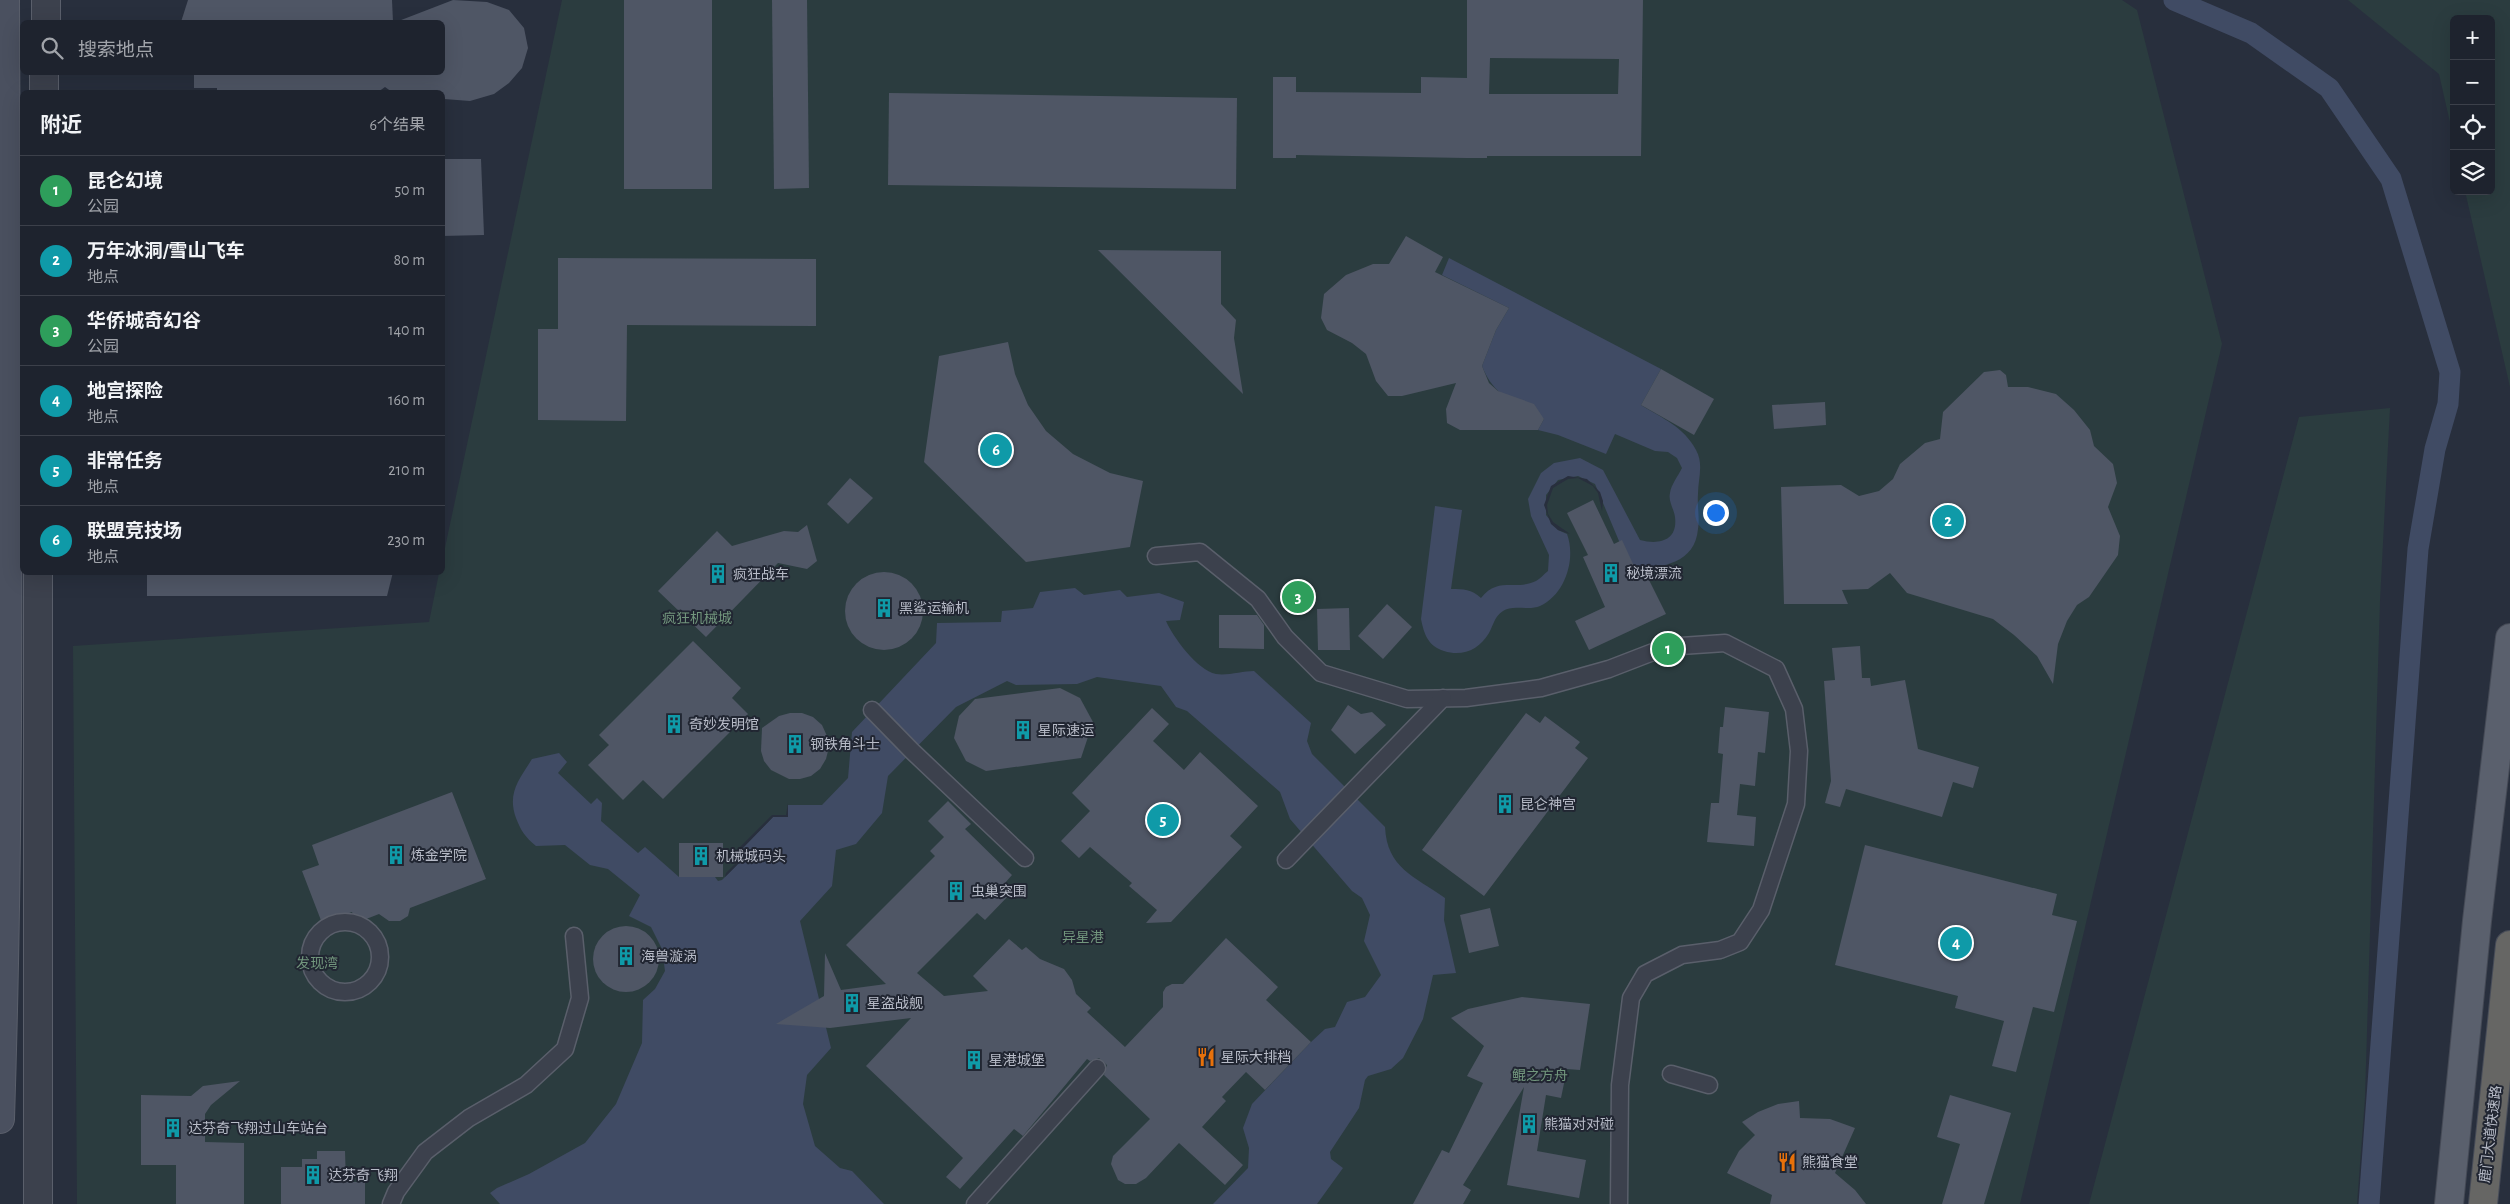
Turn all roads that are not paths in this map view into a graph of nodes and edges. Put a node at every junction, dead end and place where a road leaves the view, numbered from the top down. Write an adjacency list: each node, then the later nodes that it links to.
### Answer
1 (6, 0): 6 (main road)
2 (46, 0): 3 (street)
3 (46, 20)
4 (44, 75): 5 (street)
5 (44, 90)
6 (6, 298): 7 (street); 14 (main road)
7 (20, 330)
8 (1156, 556): 12 (street)
9 (38, 575): 11 (street)
10 (2510, 638): 28 (main road)
11 (38, 646): 14 (street); 24 (street)
12 (1444, 698): 16 (street); 27 (street)
13 (872, 710): 15 (street)
14 (7, 718): 23 (main road)
15 (1025, 858)
16 (1286, 860)
17 (574, 936): 25 (street)
18 (2510, 945): 29 (highway, 鹿门大道快速路)
19 (373, 978): 19 (street)
20 (1097, 1068): 26 (street)
21 (1671, 1074): 22 (street)
22 (1709, 1086)
23 (0, 1119)
24 (38, 1204)
25 (390, 1204)
26 (975, 1204)
27 (1619, 1204)
28 (2449, 1204)
29 (2482, 1204)

